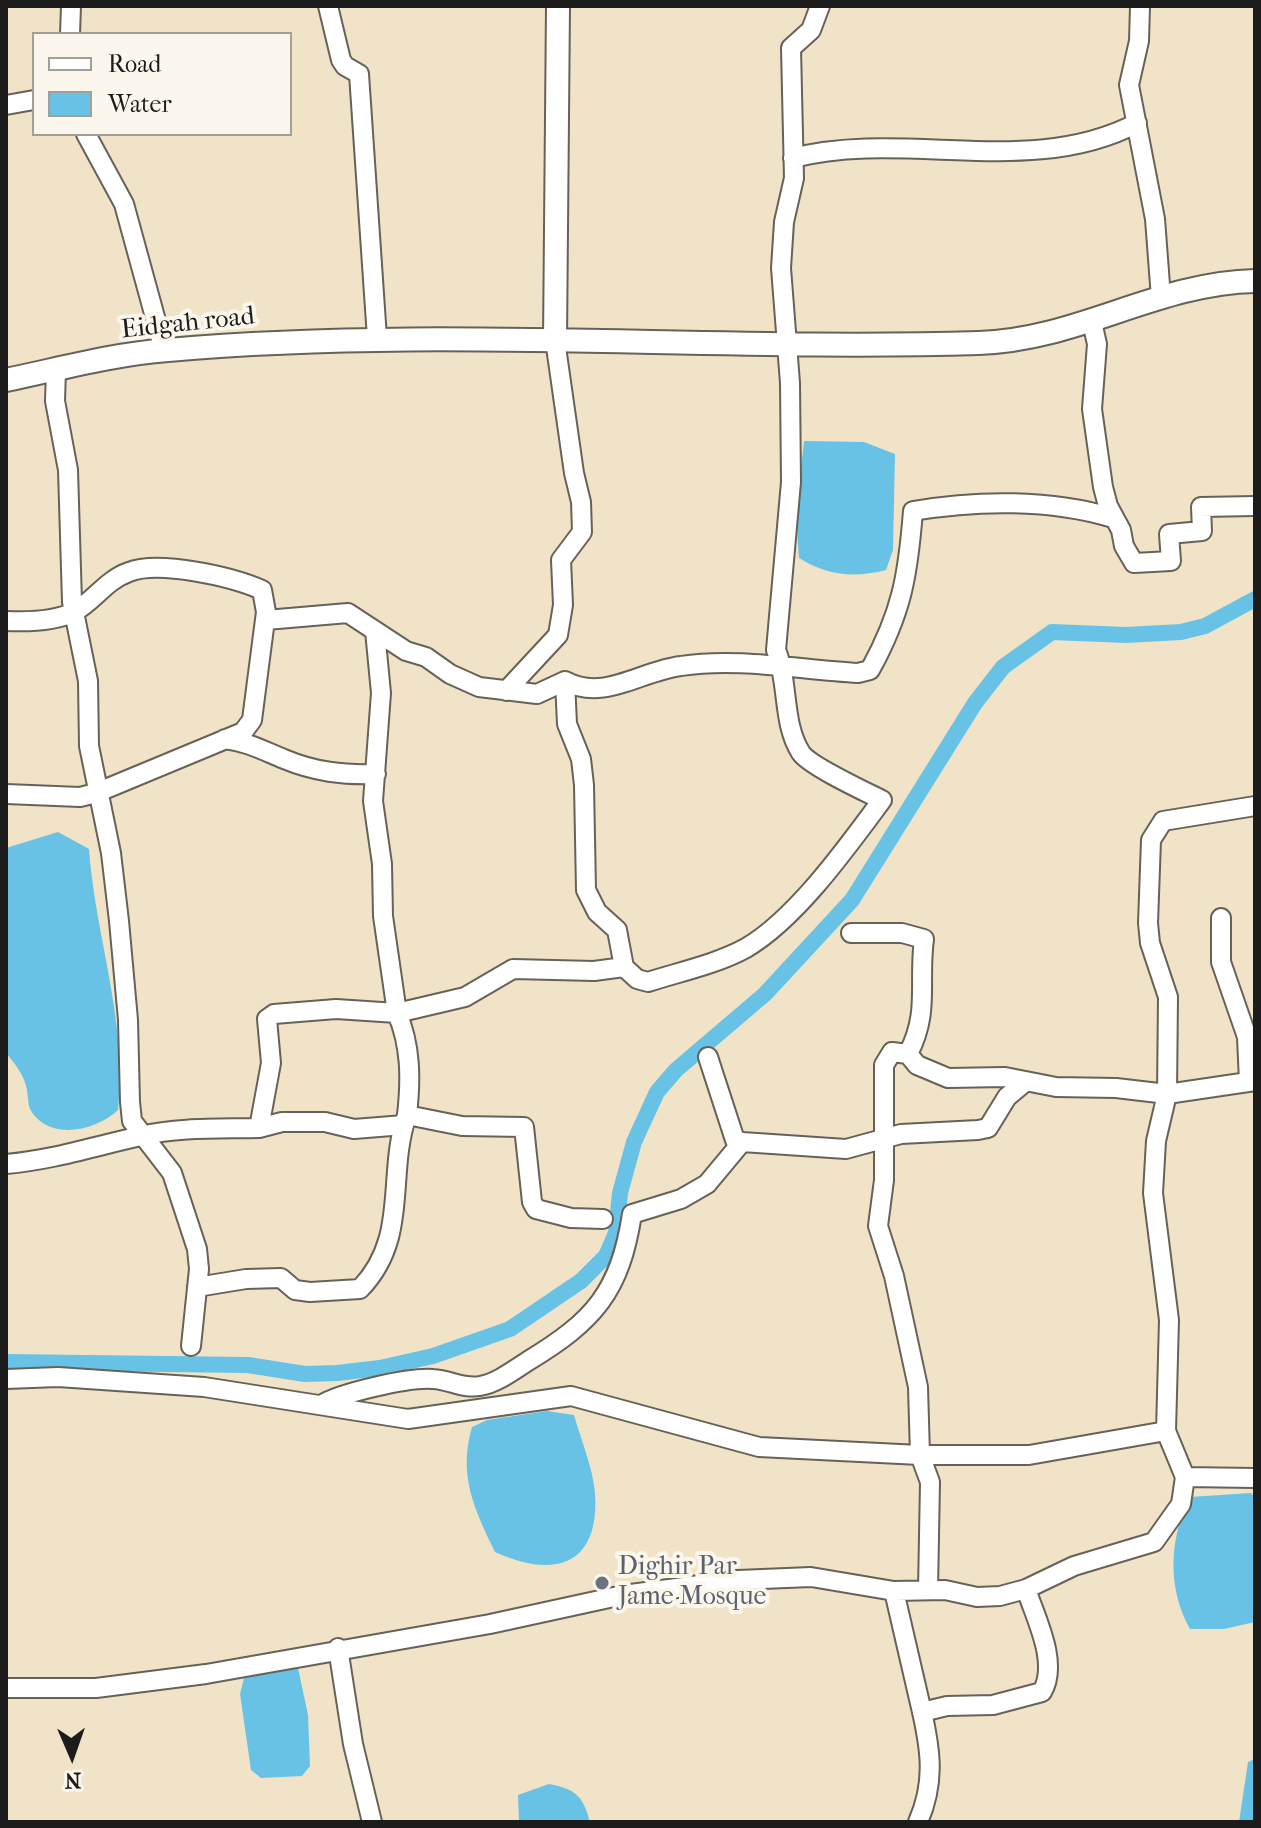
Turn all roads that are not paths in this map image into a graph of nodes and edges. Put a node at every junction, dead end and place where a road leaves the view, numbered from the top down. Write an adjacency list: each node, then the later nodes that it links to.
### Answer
1 (71, 6): 6 (street)
2 (328, 6): 15 (street)
3 (558, 6): 16 (street)
4 (820, 6): 11 (street)
5 (1140, 6): 9 (street)
6 (70, 32)
7 (32, 100): 8 (street)
8 (6, 105)
9 (1137, 123): 11 (street); 13 (street)
10 (87, 136): 18 (street)
11 (793, 158): 17 (street)
12 (1255, 281): 13 (street, Eidgah road)
13 (1161, 298): 14 (street, Eidgah road)
14 (1092, 322): 17 (street, Eidgah road); 22 (street)
15 (377, 338): 16 (street, Eidgah road); 18 (street, Eidgah road)
16 (555, 340): 17 (street, Eidgah road); 29 (street)
17 (785, 345): 27 (street)
18 (164, 350): 19 (street, Eidgah road)
19 (56, 370): 20 (street, Eidgah road); 23 (street)
20 (6, 380)
21 (1255, 506): 22 (street)
22 (1113, 518): 27 (street)
23 (74, 611): 24 (street); 25 (street); 32 (street)
24 (266, 620): 26 (street); 30 (street)
25 (6, 621)
26 (375, 631): 29 (street); 31 (street)
27 (783, 668): 28 (street); 37 (street)
28 (565, 681): 29 (street); 37 (street)
29 (506, 691)
30 (225, 739): 31 (street); 32 (street)
31 (376, 774): 38 (street)
32 (96, 793): 33 (street); 46 (street)
33 (6, 794)
34 (1255, 806): 43 (street)
35 (1221, 918): 41 (street)
36 (851, 933): 39 (street)
37 (624, 967): 38 (street)
38 (397, 1013): 44 (street); 45 (street)
39 (908, 1054): 42 (street); 47 (street)
40 (708, 1057): 48 (street)
41 (1252, 1081): 43 (street)
42 (1025, 1082): 43 (street); 47 (street)
43 (1167, 1094): 55 (street)
44 (405, 1120): 45 (street); 50 (street); 51 (street)
45 (259, 1128): 46 (street)
46 (141, 1135): 49 (street); 51 (street)
47 (882, 1140): 48 (street); 56 (street)
48 (742, 1142): 54 (street)
49 (6, 1164)
50 (603, 1219)
51 (197, 1287): 52 (street)
52 (191, 1346)
53 (6, 1379): 54 (street)
54 (321, 1405): 56 (street)
55 (1166, 1431): 56 (street); 57 (street)
56 (920, 1455): 60 (street)
57 (1185, 1477): 58 (street); 59 (street)
58 (1255, 1478)
59 (1026, 1589): 60 (street); 64 (street)
60 (928, 1590): 61 (street)
61 (894, 1591): 62 (street); 64 (street)
62 (338, 1648): 63 (street); 65 (street)
63 (6, 1688)
64 (922, 1712): 66 (street)
65 (372, 1822)
66 (918, 1822)

